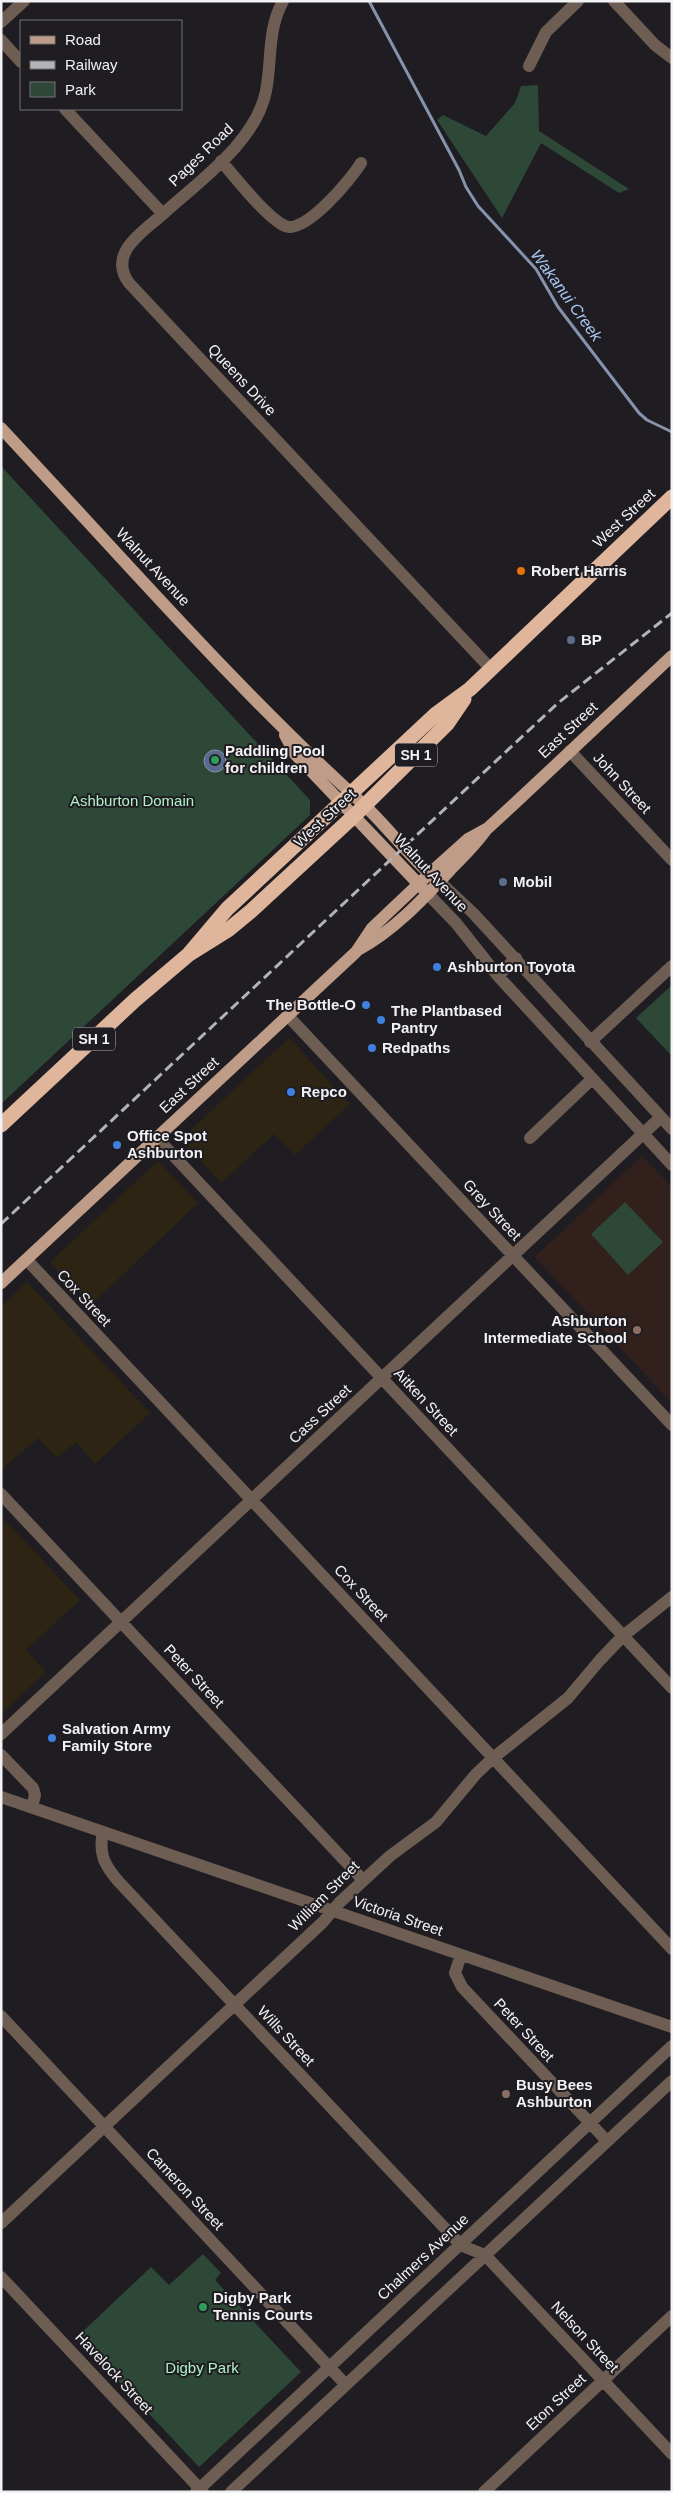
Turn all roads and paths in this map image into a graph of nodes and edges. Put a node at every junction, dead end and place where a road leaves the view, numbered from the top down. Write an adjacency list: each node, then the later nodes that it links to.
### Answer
1 (24, 1): 5 (street)
2 (283, 1): 11 (street, Pages Road)
3 (578, 1): 9 (street)
4 (614, 1): 7 (street)
5 (1, 22)
6 (1, 40): 8 (street)
7 (672, 58)
8 (20, 61)
9 (529, 66)
10 (66, 110): 13 (street)
11 (221, 161): 12 (street); 13 (street, Pages Road)
12 (362, 163)
13 (163, 214): 17 (street, Queens Drive)
14 (1, 428): 20 (main road, Walnut Avenue)
15 (672, 497): 17 (highway, West Street / SH 1)
16 (672, 656): 19 (main road, East Street)
17 (491, 669): 18 (highway, West Street / SH 1)
18 (470, 689): 20 (highway, West Street / SH 1); 21 (highway, West Street / SH 1)
19 (570, 751): 22 (main road, East Street); 23 (street, John Street)
20 (346, 798): 21 (main road, Walnut Avenue); 29 (highway, West Street / SH 1)
21 (360, 810): 24 (main road, Walnut Avenue); 26 (main road, Walnut Avenue); 29 (highway, West Street / SH 1)
22 (488, 828): 24 (main road, East Street); 25 (main road, East Street)
23 (672, 860)
24 (429, 874): 25 (main road, Walnut Avenue); 26 (main road, East Street)
25 (440, 882): 27 (main road, East Street); 30 (street, Walnut Avenue)
26 (420, 884): 27 (main road, Walnut Avenue); 28 (main road, East Street)
27 (428, 894): 28 (main road, East Street); 32 (street, Walnut Avenue)
28 (356, 952): 33 (main road, East Street)
29 (188, 955): 37 (highway, West Street / SH 1)
30 (516, 958): 32 (street); 34 (street, Walnut Avenue)
31 (672, 966): 34 (street)
32 (498, 976): 35 (street, Walnut Avenue)
33 (288, 1016): 40 (main road, East Street); 43 (street, Grey Street)
34 (590, 1042): 36 (street, Walnut Avenue)
35 (592, 1079): 39 (street, Walnut Avenue); 41 (street)
36 (661, 1118): 38 (street, Walnut Avenue); 39 (street, Cass Street)
37 (1, 1124)
38 (672, 1129)
39 (643, 1134): 42 (street, Walnut Avenue); 43 (street, Cass Street)
40 (157, 1138): 44 (main road, East Street); 46 (street, Aitken Street)
41 (530, 1138)
42 (672, 1164)
43 (513, 1256): 46 (street, Cass Street); 47 (street, Grey Street)
44 (27, 1260): 45 (main road, East Street); 49 (street, Cox Street)
45 (1, 1284)
46 (382, 1378): 49 (street, Cass Street); 52 (street, Aitken Street)
47 (672, 1426)
48 (1, 1494): 51 (street, Peter Street)
49 (251, 1500): 51 (street, Cass Street); 56 (street, Cox Street)
50 (672, 1597): 52 (street, William Street)
51 (121, 1622): 54 (street, Cass Street); 60 (street, Peter Street)
52 (623, 1636): 53 (street, Aitken Street); 56 (street, William Street)
53 (672, 1688)
54 (1, 1734)
55 (1, 1755): 58 (street)
56 (493, 1758): 60 (street, William Street); 62 (street, Cox Street)
57 (1, 1797): 58 (street, Victoria Street)
58 (32, 1807): 59 (street, Victoria Street)
59 (103, 1832): 61 (street, Victoria Street); 64 (street, Wills Street)
60 (363, 1880): 61 (street, William Street)
61 (333, 1911): 63 (street, Victoria Street); 64 (street, William Street)
62 (672, 1949)
63 (461, 1955): 66 (street, Victoria Street); 69 (street, Peter Street)
64 (235, 2005): 70 (street, William Street); 73 (street, Wills Street)
65 (1, 2016): 70 (street, Cameron Street)
66 (672, 2027)
67 (672, 2046): 69 (street, Chalmers Avenue)
68 (672, 2081): 71 (street)
69 (590, 2123): 71 (street, Peter Street); 73 (street, Chalmers Avenue)
70 (105, 2127): 72 (street, William Street); 77 (street, Cameron Street)
71 (608, 2141): 74 (street)
72 (1, 2224)
73 (465, 2247): 74 (street, Nelson Street); 77 (street, Chalmers Avenue)
74 (485, 2255): 78 (street, Nelson Street); 79 (street)
75 (1, 2277): 81 (street, Havelock Street)
76 (672, 2316): 78 (street, Eton Street)
77 (330, 2367): 79 (street, Cameron Street); 81 (street, Chalmers Avenue)
78 (603, 2380): 80 (street, Nelson Street); 83 (street, Eton Street)
79 (346, 2384): 82 (street)
80 (672, 2454)
81 (200, 2491)
82 (231, 2492)
83 (484, 2492)

